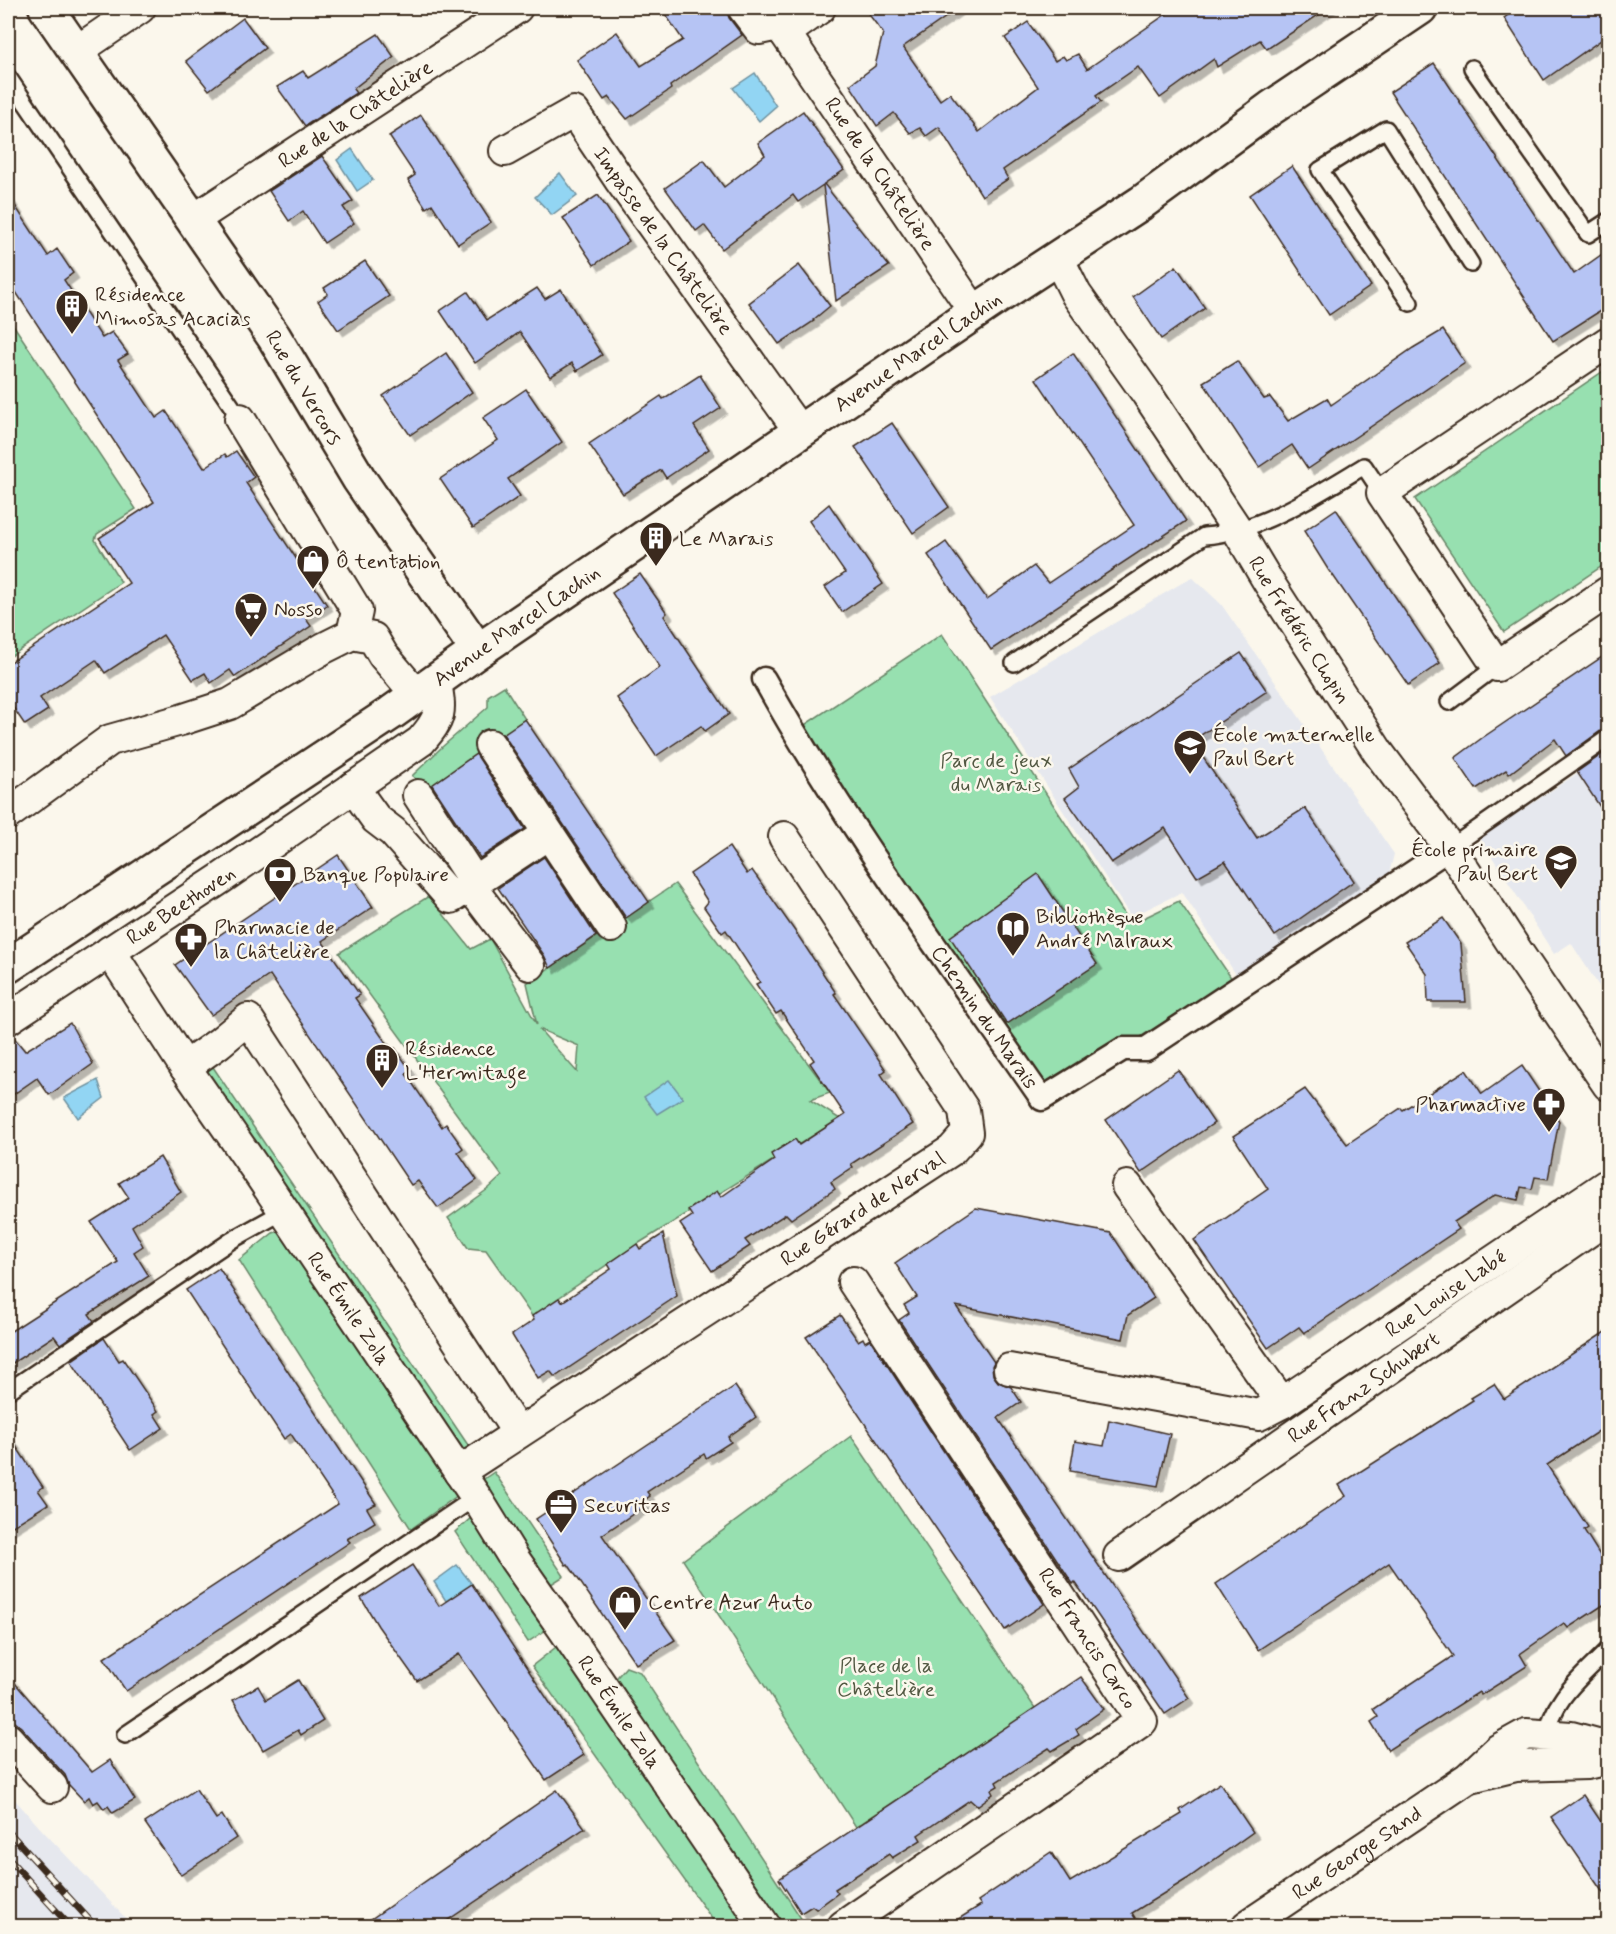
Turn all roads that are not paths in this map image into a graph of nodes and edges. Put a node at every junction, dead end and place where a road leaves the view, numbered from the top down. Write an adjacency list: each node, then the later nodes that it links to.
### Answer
1 (46, 8): 8 (street, Rue du Vercors)
2 (140, 8): 8 (street)
3 (517, 8): 12 (street, Rue de la Châtelière)
4 (743, 8): 7 (street)
5 (820, 8): 7 (street)
6 (1420, 8): 14 (street, Avenue Marcel Cachin)
7 (786, 34): 17 (street, Rue de la Châtelière)
8 (77, 51): 12 (street, Rue du Vercors)
9 (1473, 68): 13 (lane)
10 (8, 77): 19 (lane)
11 (505, 151): 20 (street, Impasse de la Châtelière)
12 (193, 220): 25 (street, Rue du Vercors)
13 (1608, 221)
14 (1058, 258): 17 (street, Avenue Marcel Cachin); 22 (street, Rue Frédéric Chopin)
15 (1471, 264): 16 (lane)
16 (1410, 303)
17 (975, 313): 20 (street, Avenue Marcel Cachin)
18 (1608, 342): 21 (street)
19 (238, 415): 24 (street)
20 (800, 432): 25 (street, Avenue Marcel Cachin)
21 (1382, 493): 22 (lane); 27 (street)
22 (1238, 531): 26 (lane); 40 (street, Rue Frédéric Chopin)
23 (1608, 592): 27 (street)
24 (352, 634): 29 (street, Avenue Marcel Cachin); 36 (street)
25 (478, 651): 29 (street, Avenue Marcel Cachin)
26 (1014, 663)
27 (1497, 666): 30 (lane)
28 (764, 679): 40 (street, Chemin du Marais)
29 (426, 689): 33 (street, Rue Beethoven); 35 (street, Avenue Marcel Cachin)
30 (1449, 702)
31 (1608, 738): 40 (lane)
32 (490, 746): 37 (street)
33 (353, 787): 39 (street, Rue Beethoven); 41 (street)
34 (418, 795): 41 (street)
35 (247, 810): 39 (street); 45 (street, Avenue Marcel Cachin)
36 (8, 814)
37 (548, 834): 41 (street); 42 (street)
38 (784, 837): 57 (street, Rue Gérard de Nerval)
39 (269, 845): 43 (street, Rue Beethoven)
40 (1450, 848): 48 (street, Rue Frédéric Chopin)
41 (472, 885): 44 (street)
42 (610, 927)
43 (110, 951): 46 (street, Rue Beethoven); 47 (street, Rue Émile Zola)
44 (530, 965)
45 (8, 966)
46 (8, 1019)
47 (185, 1067): 51 (street, Rue Émile Zola); 57 (street)
48 (1608, 1086)
49 (1608, 1184): 56 (street, Rue Louise Labé)
50 (1127, 1186): 56 (street)
51 (284, 1211): 55 (lane); 58 (street, Rue Émile Zola)
52 (1608, 1218): 60 (street, Rue Franz Schubert)
53 (854, 1282): 70 (street, Rue Francis Carco)
54 (1009, 1369): 56 (street, Rue Louise Labé)
55 (8, 1391)
56 (1282, 1403)
57 (518, 1433): 58 (street, Rue Gérard de Nerval)
58 (459, 1472): 59 (street, Rue Émile Zola)
59 (476, 1497): 63 (lane); 69 (street, Rue Émile Zola)
60 (1119, 1556)
61 (1608, 1650): 62 (lane)
62 (1547, 1734): 65 (street, Rue George Sand); 66 (lane); 67 (street, Rue George Sand)
63 (125, 1735)
64 (8, 1739): 68 (street)
65 (1603, 1757): 66 (street, Rue George Sand)
66 (1548, 1765): 67 (street, Rue George Sand)
67 (1468, 1778): 71 (street, Rue George Sand)
68 (52, 1787)
69 (765, 1926)
70 (843, 1926)
71 (1247, 1926)

